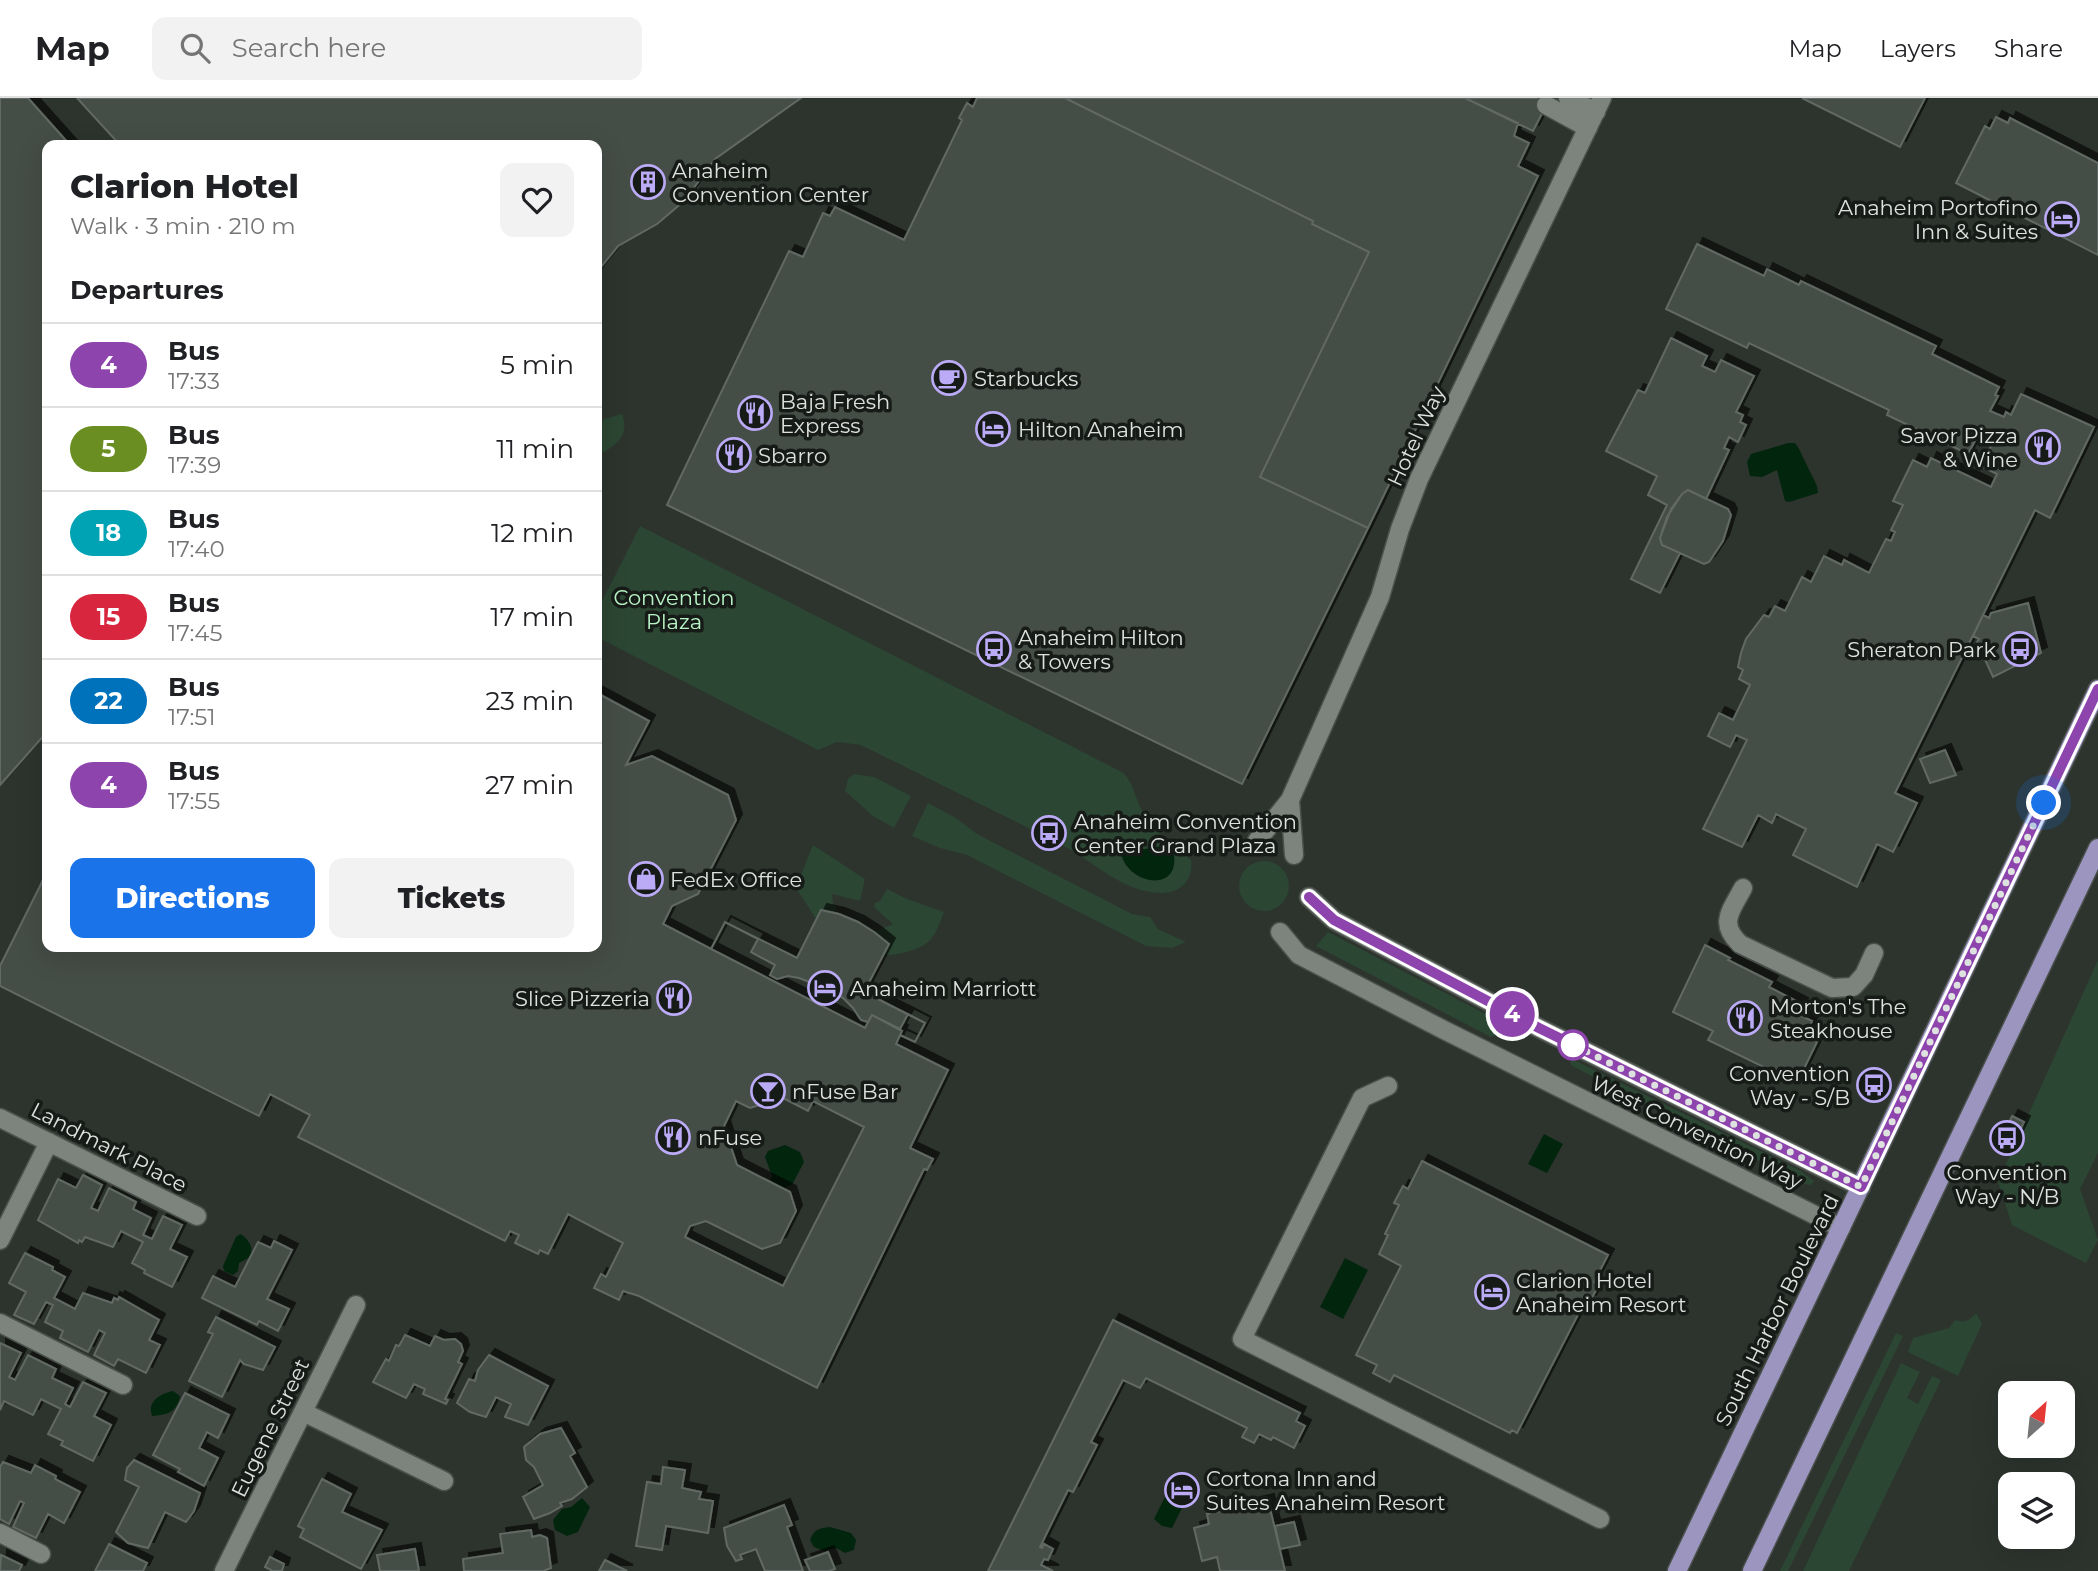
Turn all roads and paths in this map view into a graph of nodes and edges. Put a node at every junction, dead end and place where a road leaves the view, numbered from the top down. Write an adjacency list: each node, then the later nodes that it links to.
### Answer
1 (1568, 98): 3 (street)
2 (1546, 105): 3 (street)
3 (1595, 113): 5 (street, Hotel Way)
4 (2098, 689): 16 (main road, South Harbor Boulevard)
5 (1290, 800): 6 (street, Hotel Way); 8 (street, Hotel Way)
6 (1257, 841)
7 (2098, 848): 30 (main road)
8 (1294, 855)
9 (1743, 888): 12 (street)
10 (1309, 897): 16 (street, West Convention Way)
11 (1280, 932): 18 (street, West Convention Way)
12 (1874, 953)
13 (1388, 1086): 25 (street)
14 (0, 1118): 15 (street, Landmark Place)
15 (49, 1142): 17 (street, Landmark Place); 19 (street)
16 (1861, 1187): 18 (main road, South Harbor Boulevard)
17 (197, 1216)
18 (1841, 1228): 29 (main road, South Harbor Boulevard)
19 (0, 1240)
20 (356, 1305): 23 (street, Eugene Street)
21 (0, 1324): 22 (street)
22 (123, 1385)
23 (303, 1412): 24 (street); 28 (street, Eugene Street)
24 (444, 1481)
25 (1600, 1519)
26 (0, 1533): 27 (street)
27 (41, 1554)
28 (224, 1571)
29 (1677, 1571)
30 (1752, 1571)

